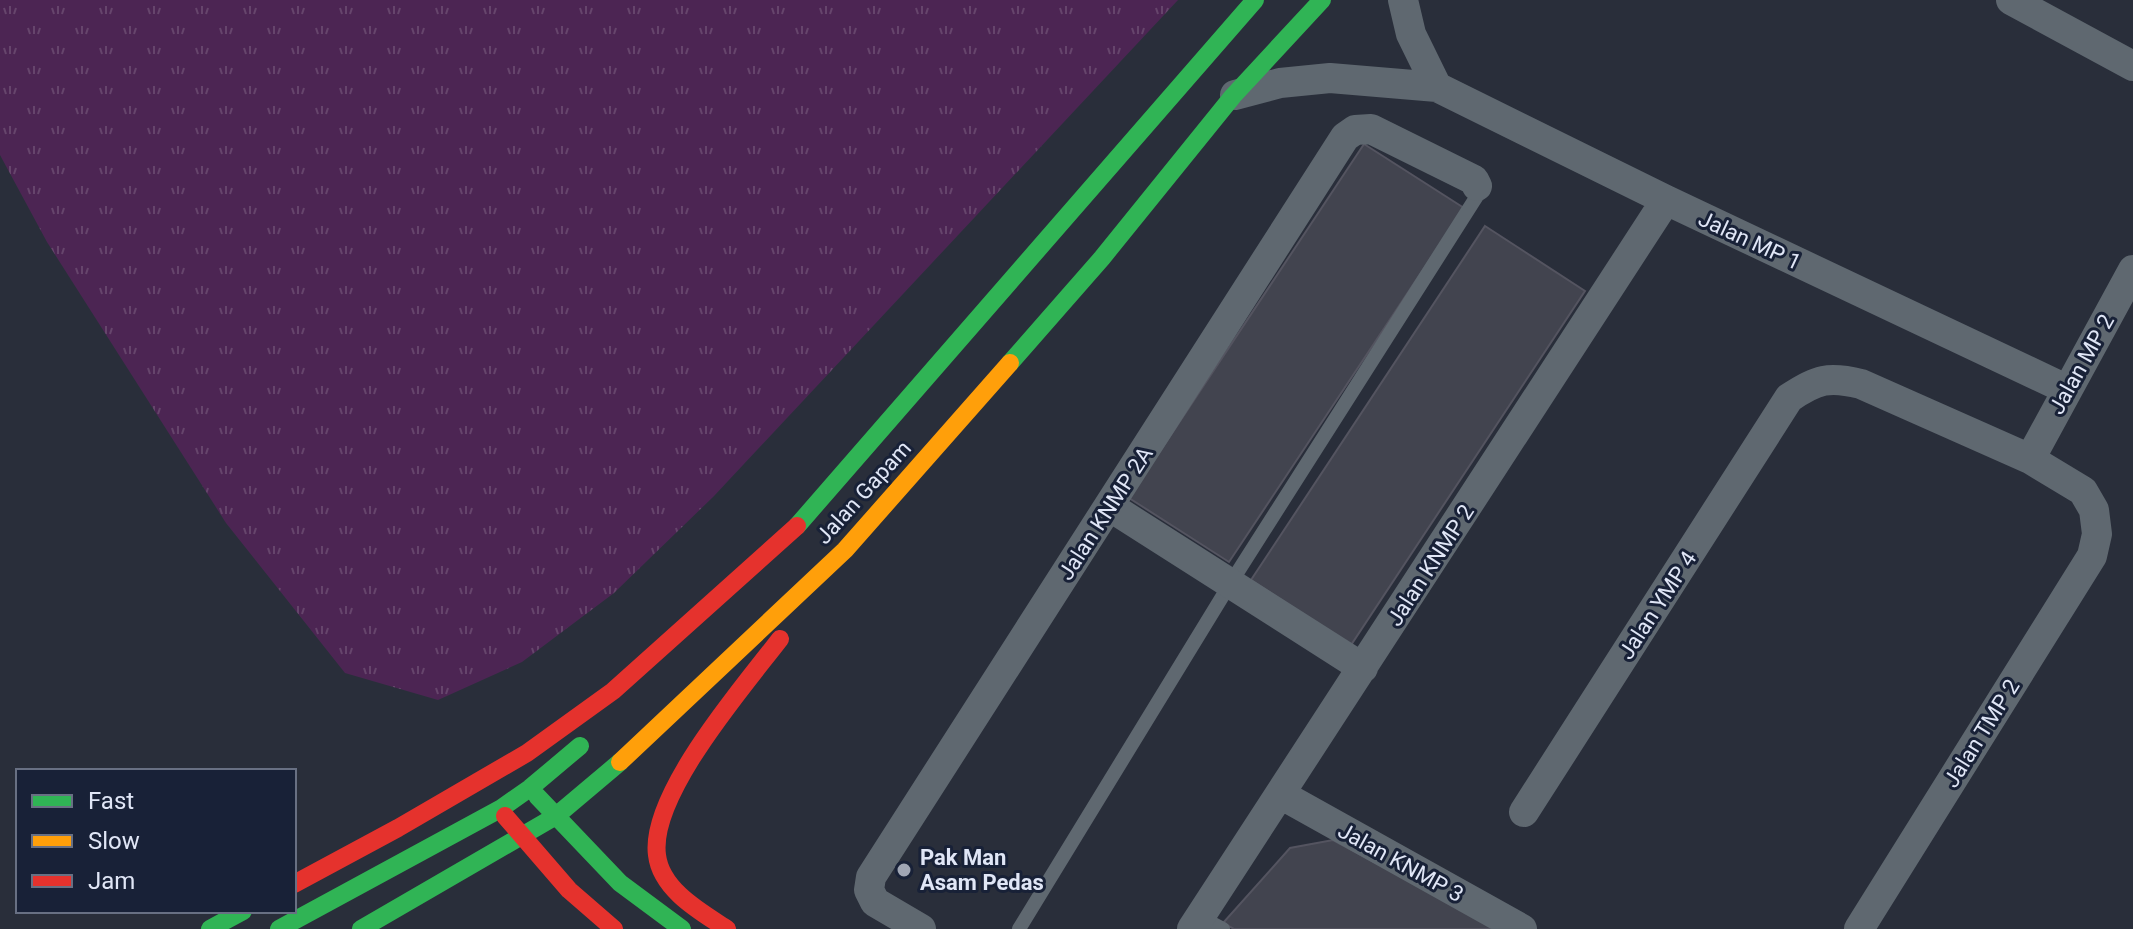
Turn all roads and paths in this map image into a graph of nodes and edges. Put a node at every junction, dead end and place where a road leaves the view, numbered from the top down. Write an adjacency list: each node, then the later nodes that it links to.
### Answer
1 (1255, 0): 15 (main road, Jalan Gapam)
2 (1322, 0): 7 (main road, Jalan Gapam)
3 (1403, 0): 6 (street)
4 (2011, 0): 5 (street)
5 (2133, 66)
6 (1437, 87): 7 (street); 9 (street, Jalan MP 1)
7 (1233, 96): 14 (main road, Jalan Gapam)
8 (1477, 186): 13 (street, Jalan KNMP 2A); 16 (lane)
9 (1666, 200): 11 (street, Jalan MP 1); 17 (street, Jalan KNMP 2)
10 (2133, 270): 11 (street, Jalan MP 2)
11 (2066, 389): 12 (street, Jalan MP 2)
12 (2030, 459): 23 (street, Jalan YMP 4); 38 (street, Jalan TMP 2)
13 (1109, 506): 16 (street); 35 (street, Jalan KNMP 2A)
14 (845, 550): 24 (main road, Jalan Gapam); 34 (main road)
15 (741, 576): 18 (main road); 26 (main road, Jalan Gapam)
16 (1230, 584): 17 (street); 36 (lane)
17 (1363, 668): 21 (street, Jalan KNMP 2)
18 (650, 682)
19 (597, 731): 20 (main road)
20 (530, 788): 22 (main road); 24 (main road)
21 (1280, 794): 28 (street, Jalan KNMP 2); 37 (street, Jalan KNMP 3)
22 (500, 809): 25 (main road); 30 (main road)
23 (1524, 812)
24 (556, 816): 25 (main road, Jalan Gapam); 33 (main road)
25 (522, 838): 31 (main road, Jalan Gapam); 32 (main road)
26 (296, 883)
27 (239, 913): 29 (main road)
28 (1205, 925)
29 (210, 929)
30 (279, 929)
31 (361, 929)
32 (614, 929)
33 (682, 929)
34 (727, 929)
35 (921, 929)
36 (1019, 929)
37 (1522, 929)
38 (1859, 929)

